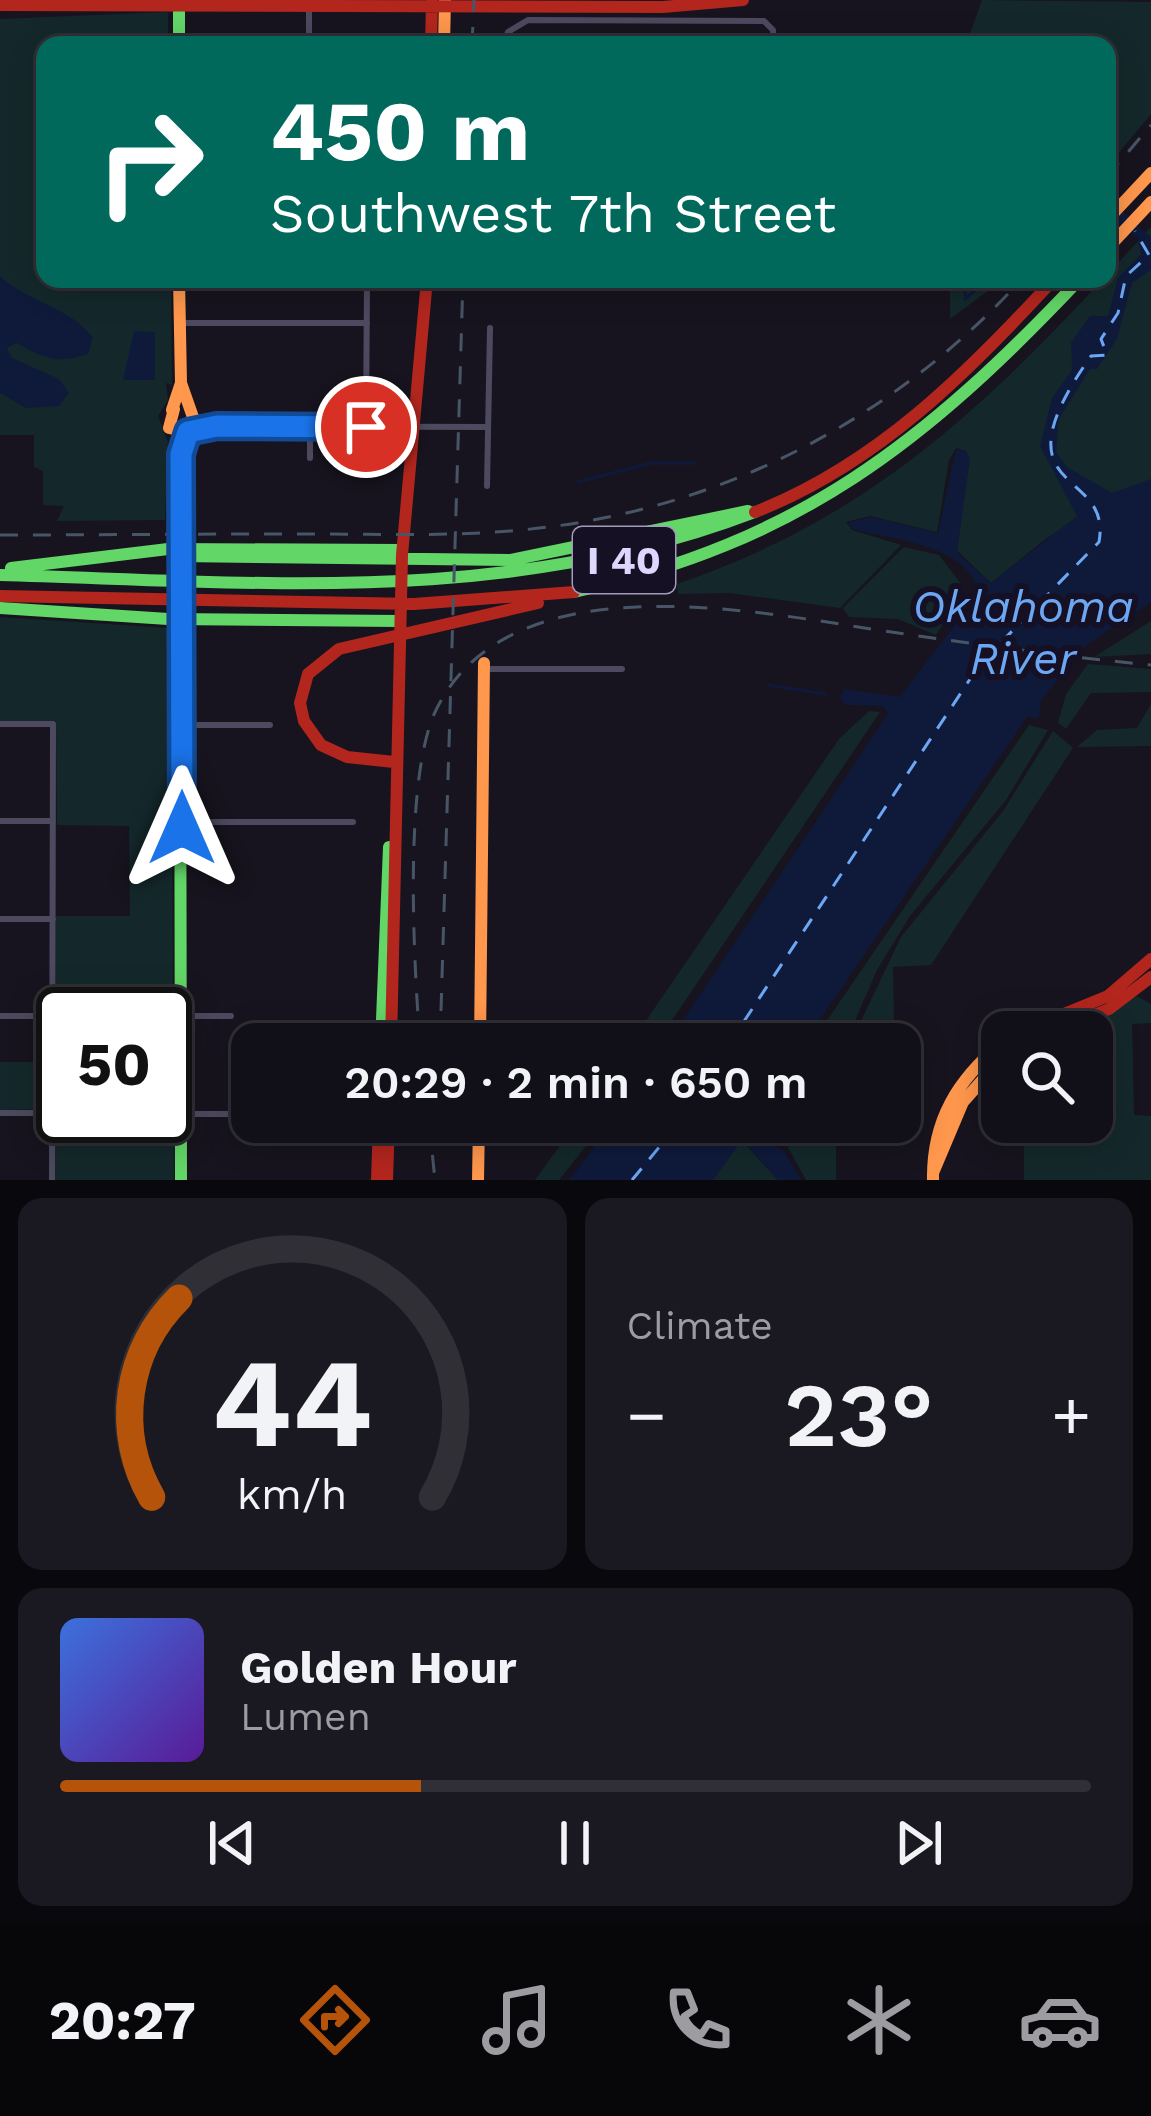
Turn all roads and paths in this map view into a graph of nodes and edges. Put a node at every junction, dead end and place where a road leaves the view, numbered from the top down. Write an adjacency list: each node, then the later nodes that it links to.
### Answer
1 (743, 0): 8 (main road)
2 (243, 1): 4 (main road); 7 (main road)
3 (48, 2): 4 (main road); 6 (main road)
4 (179, 2): 9 (main road)
5 (439, 3): 7 (main road); 8 (main road); 11 (main road); 12 (main road)
6 (0, 4)
7 (309, 7): 10 (street)
8 (561, 9): 13 (street); 14 (street)
9 (179, 36)
10 (309, 36)
11 (433, 36)
12 (443, 36)
13 (506, 36)
14 (773, 36)
15 (1151, 168): 17 (main road)
16 (1149, 204): 18 (main road)
17 (1116, 210)
18 (1116, 240)
19 (179, 288): 24 (main road)
20 (367, 288): 25 (street)
21 (426, 288): 39 (main road)
22 (1045, 288): 38 (main road, I 40)
23 (1072, 288): 42 (main road, I 40)
24 (180, 323): 25 (street); 27 (main road)
25 (367, 323): 32 (street)
26 (490, 328): 33 (street)
27 (181, 383): 28 (main road); 29 (main road)
28 (172, 410): 29 (main road); 34 (main road)
29 (190, 422): 30 (street); 30 (street); 34 (main road); 35 (main road)
30 (217, 426): 31 (street)
31 (310, 426): 32 (street); 36 (street)
32 (366, 427): 33 (street)
33 (486, 428): 37 (street)
34 (172, 431): 35 (main road)
35 (181, 454): 40 (main road)
36 (310, 458)
37 (487, 486)
38 (776, 504): 40 (main road); 41 (main road, I 40)
39 (402, 553): 41 (main road); 45 (main road)
40 (180, 556): 49 (main road)
41 (0, 573)
42 (584, 589): 43 (main road, I 40); 51 (main road)
43 (0, 596)
44 (0, 608): 45 (main road)
45 (399, 621): 51 (main road)
46 (484, 666): 47 (street); 71 (main road)
47 (622, 669)
48 (0, 724): 54 (street)
49 (181, 724): 50 (street); 55 (main road)
50 (270, 724)
51 (394, 762): 52 (main road)
52 (393, 820): 69 (main road); 70 (main road)
53 (0, 821): 54 (street)
54 (53, 821): 58 (street)
55 (182, 822): 56 (street); 62 (main road)
56 (353, 822)
57 (0, 919): 58 (street)
58 (53, 919): 61 (street)
59 (1151, 959): 63 (main road)
60 (1151, 977): 64 (main road)
61 (53, 987)
62 (182, 987)
63 (1071, 1011)
64 (1104, 1011)
65 (0, 1016): 66 (street)
66 (36, 1016)
67 (192, 1016): 68 (street)
68 (231, 1016)
69 (382, 1023)
70 (391, 1023)
71 (480, 1023)
72 (981, 1062): 83 (main road)
73 (981, 1083): 83 (main road)
74 (0, 1113): 75 (street)
75 (36, 1113)
76 (192, 1114): 77 (street)
77 (231, 1114)
78 (53, 1143): 84 (street)
79 (182, 1143): 85 (main road)
80 (378, 1143): 86 (main road)
81 (388, 1143): 87 (main road)
82 (479, 1143): 88 (main road)
83 (933, 1176)
84 (52, 1180)
85 (181, 1180)
86 (377, 1180)
87 (387, 1180)
88 (478, 1180)

